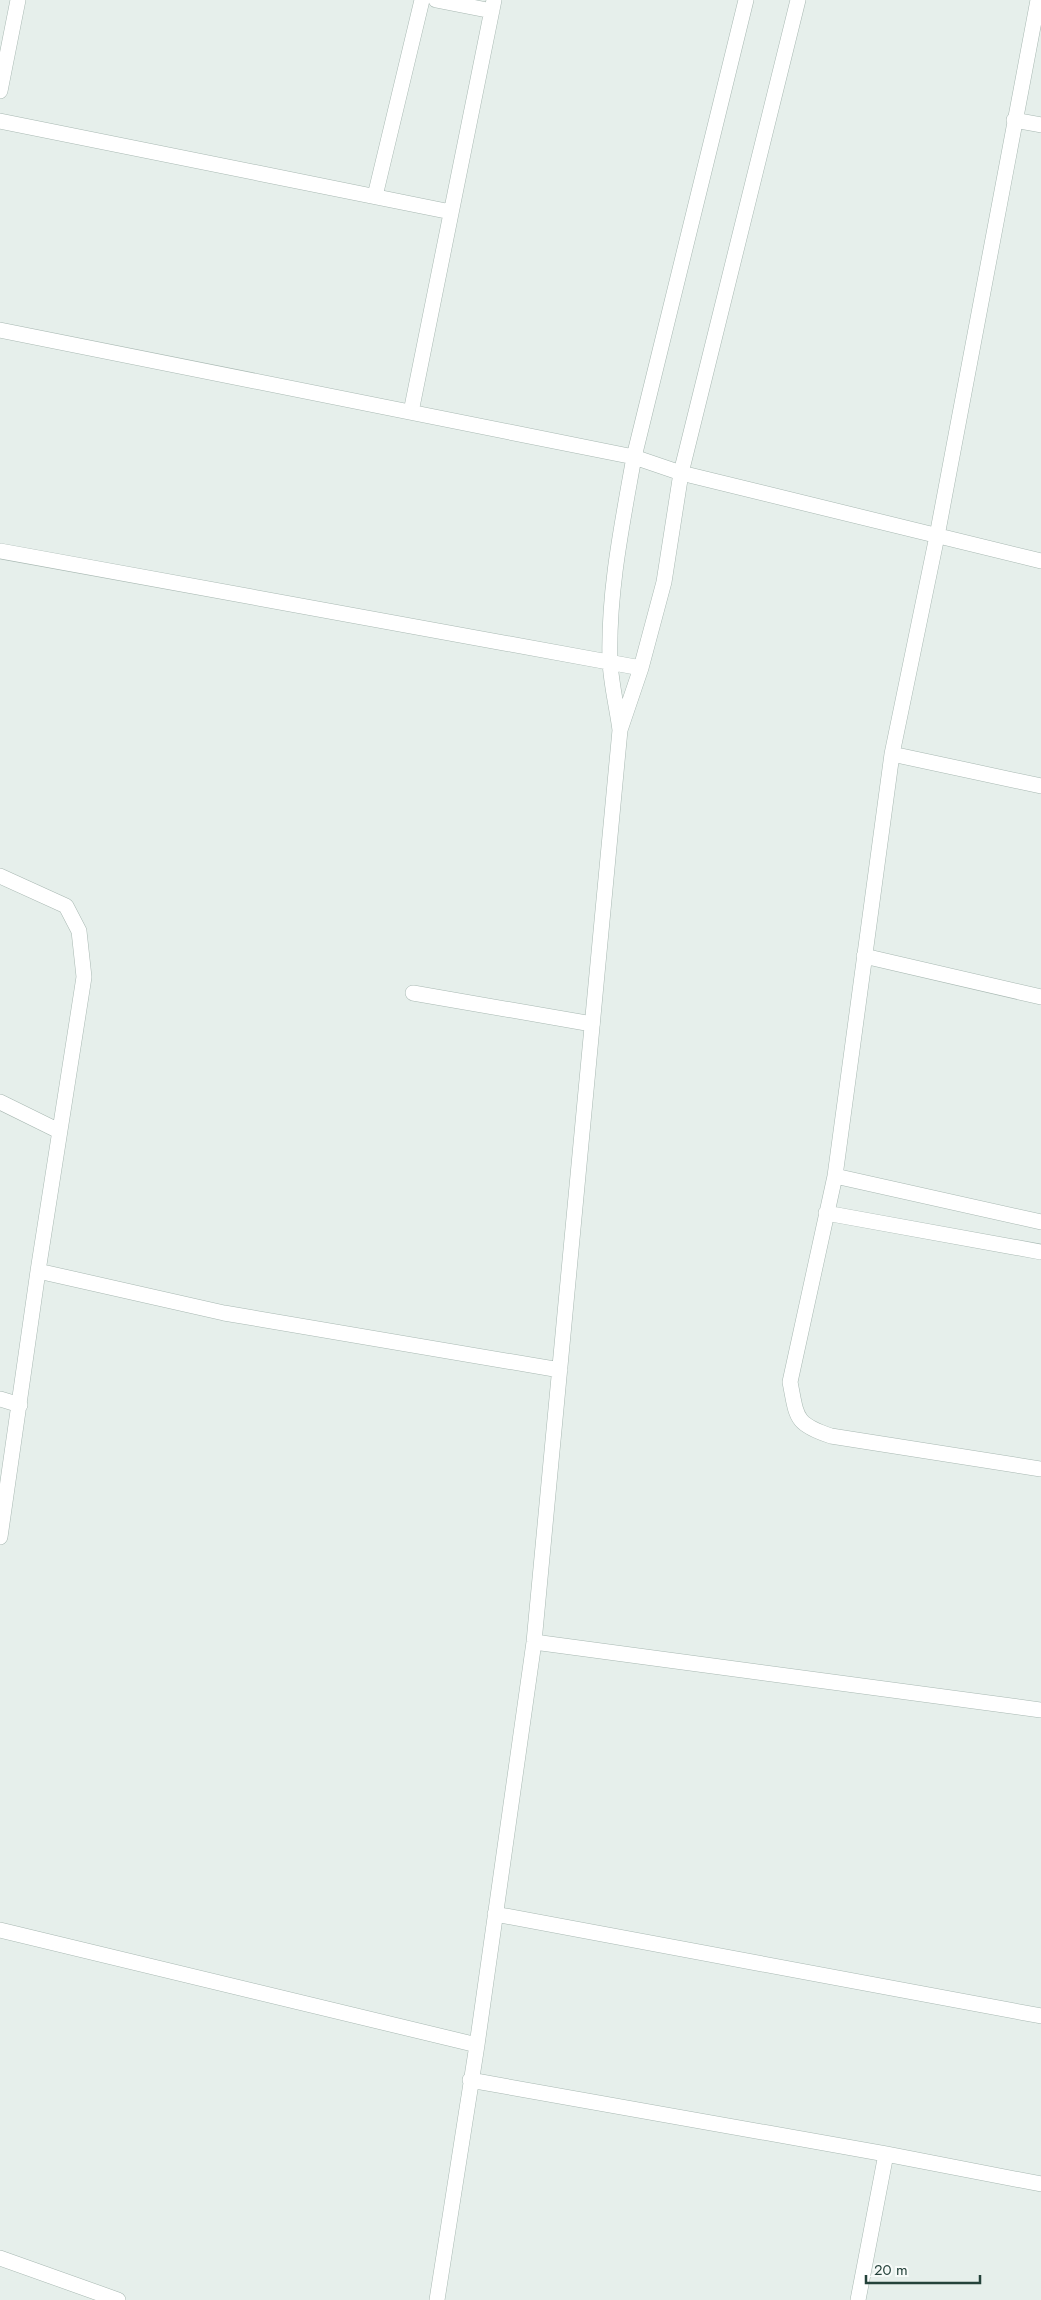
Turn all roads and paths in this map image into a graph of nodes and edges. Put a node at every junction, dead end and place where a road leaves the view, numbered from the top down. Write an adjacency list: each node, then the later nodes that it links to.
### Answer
1 (18, 0): 8 (street)
2 (422, 0): 12 (street)
3 (436, 0): 7 (street)
4 (746, 0): 16 (street)
5 (798, 0): 17 (street)
6 (1038, 0): 9 (street)
7 (493, 6): 13 (street)
8 (0, 91)
9 (1014, 120): 11 (street); 18 (street)
10 (0, 121): 12 (street)
11 (1041, 125)
12 (374, 196): 13 (street)
13 (452, 212): 15 (street)
14 (0, 330): 15 (street)
15 (412, 412): 16 (street)
16 (634, 457): 17 (street); 21 (street)
17 (681, 473): 18 (street); 22 (street)
18 (937, 536): 20 (street); 24 (street)
19 (0, 552): 21 (street)
20 (1041, 560)
21 (610, 662): 22 (street); 23 (street)
22 (641, 668): 23 (street)
23 (620, 730): 30 (street)
24 (892, 754): 25 (street); 27 (street)
25 (1041, 786)
26 (0, 876): 32 (street)
27 (864, 956): 29 (street); 33 (street)
28 (413, 993): 30 (street)
29 (1041, 997)
30 (592, 1024): 38 (street)
31 (0, 1102): 32 (street)
32 (59, 1131): 37 (street)
33 (835, 1176): 34 (street); 35 (street)
34 (826, 1213): 36 (street); 41 (street)
35 (1041, 1222)
36 (1041, 1252)
37 (38, 1270): 38 (street); 40 (street)
38 (560, 1370): 43 (street)
39 (0, 1398): 40 (street)
40 (20, 1405): 42 (street)
41 (1041, 1469)
42 (0, 1538)
43 (534, 1642): 44 (street); 45 (street)
44 (1041, 1710)
45 (495, 1914): 47 (street); 48 (street)
46 (0, 1930): 48 (street)
47 (1041, 2016)
48 (476, 2045): 49 (street)
49 (470, 2080): 50 (street); 54 (street)
50 (886, 2154): 51 (street); 55 (street)
51 (1041, 2184)
52 (0, 2258): 53 (street)
53 (118, 2300)
54 (437, 2300)
55 (858, 2300)

